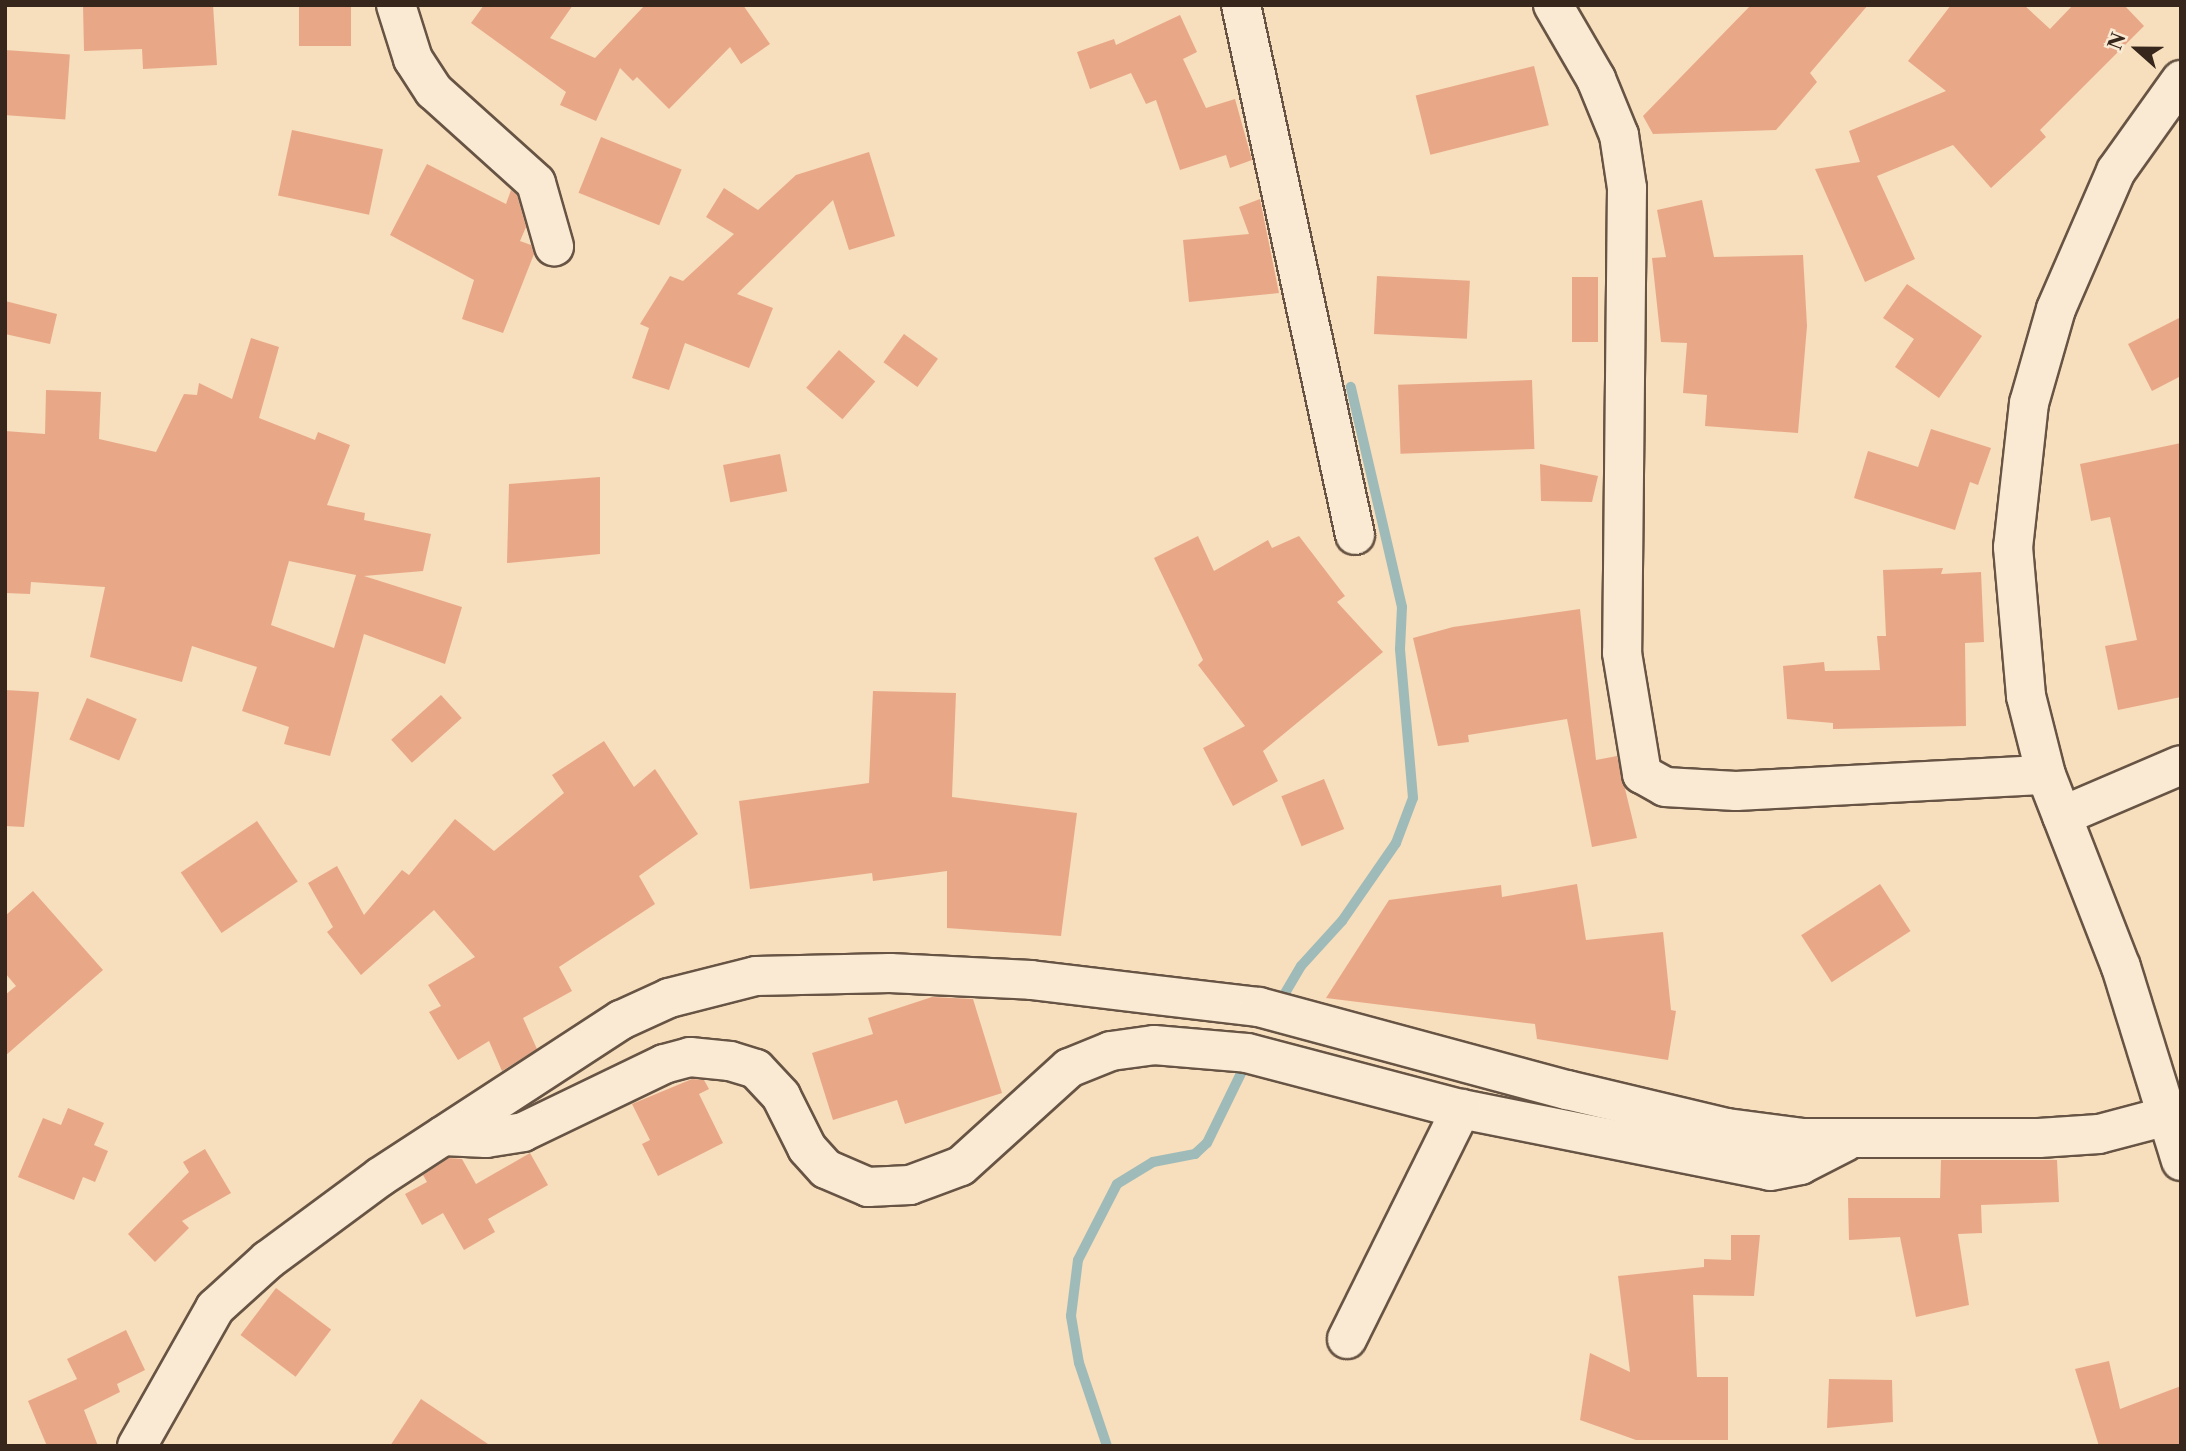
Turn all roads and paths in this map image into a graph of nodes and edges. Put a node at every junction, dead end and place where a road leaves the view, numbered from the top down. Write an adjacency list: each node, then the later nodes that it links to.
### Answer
1 (396, 5): 5 (street)
2 (1241, 5): 6 (street)
3 (1553, 5): 8 (street)
4 (2181, 80): 8 (street)
5 (554, 246)
6 (1355, 535)
7 (2181, 765): 9 (street)
8 (2046, 775): 9 (street)
9 (2062, 816): 11 (street)
10 (1461, 1109): 12 (street); 13 (street); 15 (street)
11 (2167, 1116): 13 (street); 14 (street)
12 (443, 1136): 13 (street); 16 (street)
13 (1847, 1141)
14 (2181, 1161)
15 (1348, 1339)
16 (136, 1446)

